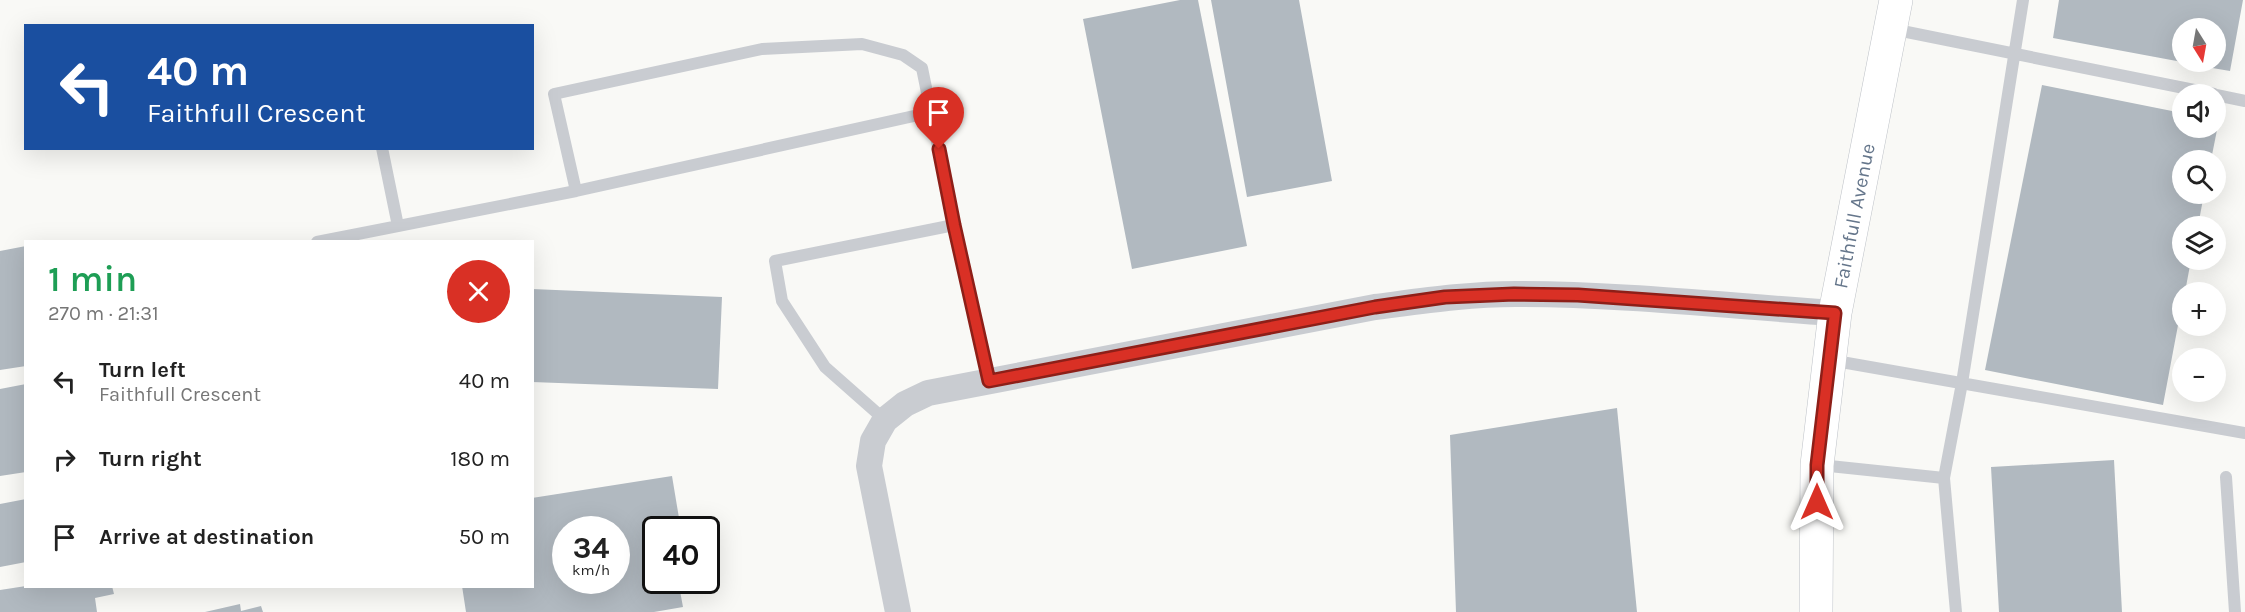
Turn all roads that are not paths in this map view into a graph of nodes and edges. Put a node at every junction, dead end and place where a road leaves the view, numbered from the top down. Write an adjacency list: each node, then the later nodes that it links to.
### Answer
1 (2023, 0): 3 (lane)
2 (1893, 14): 3 (lane); 13 (street, Faithfull Avenue)
3 (2014, 55): 4 (lane); 16 (lane)
4 (2172, 86)
5 (2226, 97): 6 (lane)
6 (2245, 100)
7 (932, 112): 9 (lane); 9 (lane); 10 (lane)
8 (382, 150): 11 (lane)
9 (576, 191): 11 (lane)
10 (954, 225): 15 (lane); 17 (lane)
11 (398, 226): 12 (lane)
12 (327, 240)
13 (1835, 313): 14 (street, Faithfull Avenue); 15 (street)
14 (1829, 360): 16 (lane); 19 (street, Faithfull Avenue)
15 (989, 381): 17 (street)
16 (1962, 383): 18 (lane); 20 (lane)
17 (885, 420): 22 (street)
18 (2245, 433)
19 (1817, 465): 20 (lane); 23 (street, Faithfull Avenue)
20 (1944, 477): 24 (lane)
21 (2226, 477): 25 (lane)
22 (898, 612)
23 (1815, 612)
24 (1956, 612)
25 (2235, 612)

